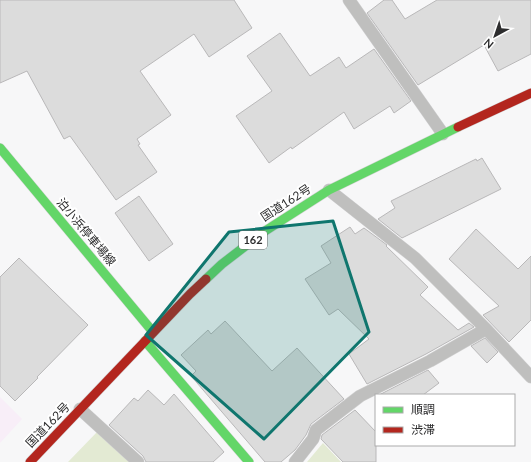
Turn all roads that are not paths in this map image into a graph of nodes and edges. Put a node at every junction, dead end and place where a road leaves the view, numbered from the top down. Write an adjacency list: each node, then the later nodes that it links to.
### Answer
1 (349, 0): 3 (lane)
2 (531, 93): 3 (main road, 国道162号 / 162)
3 (443, 134): 5 (main road, 国道162号 / 162)
4 (0, 148): 7 (main road, 泊小浜停車場線)
5 (329, 190): 6 (lane); 7 (main road, 国道162号 / 162)
6 (486, 329): 9 (lane); 14 (lane)
7 (153, 332): 8 (main road, 国道162号 / 162)
8 (145, 341): 10 (main road, 国道162号 / 162); 13 (main road)
9 (531, 377)
10 (80, 409): 11 (main road, 国道162号 / 162); 12 (lane)
11 (30, 462)
12 (138, 462)
13 (249, 462)
14 (295, 462)

